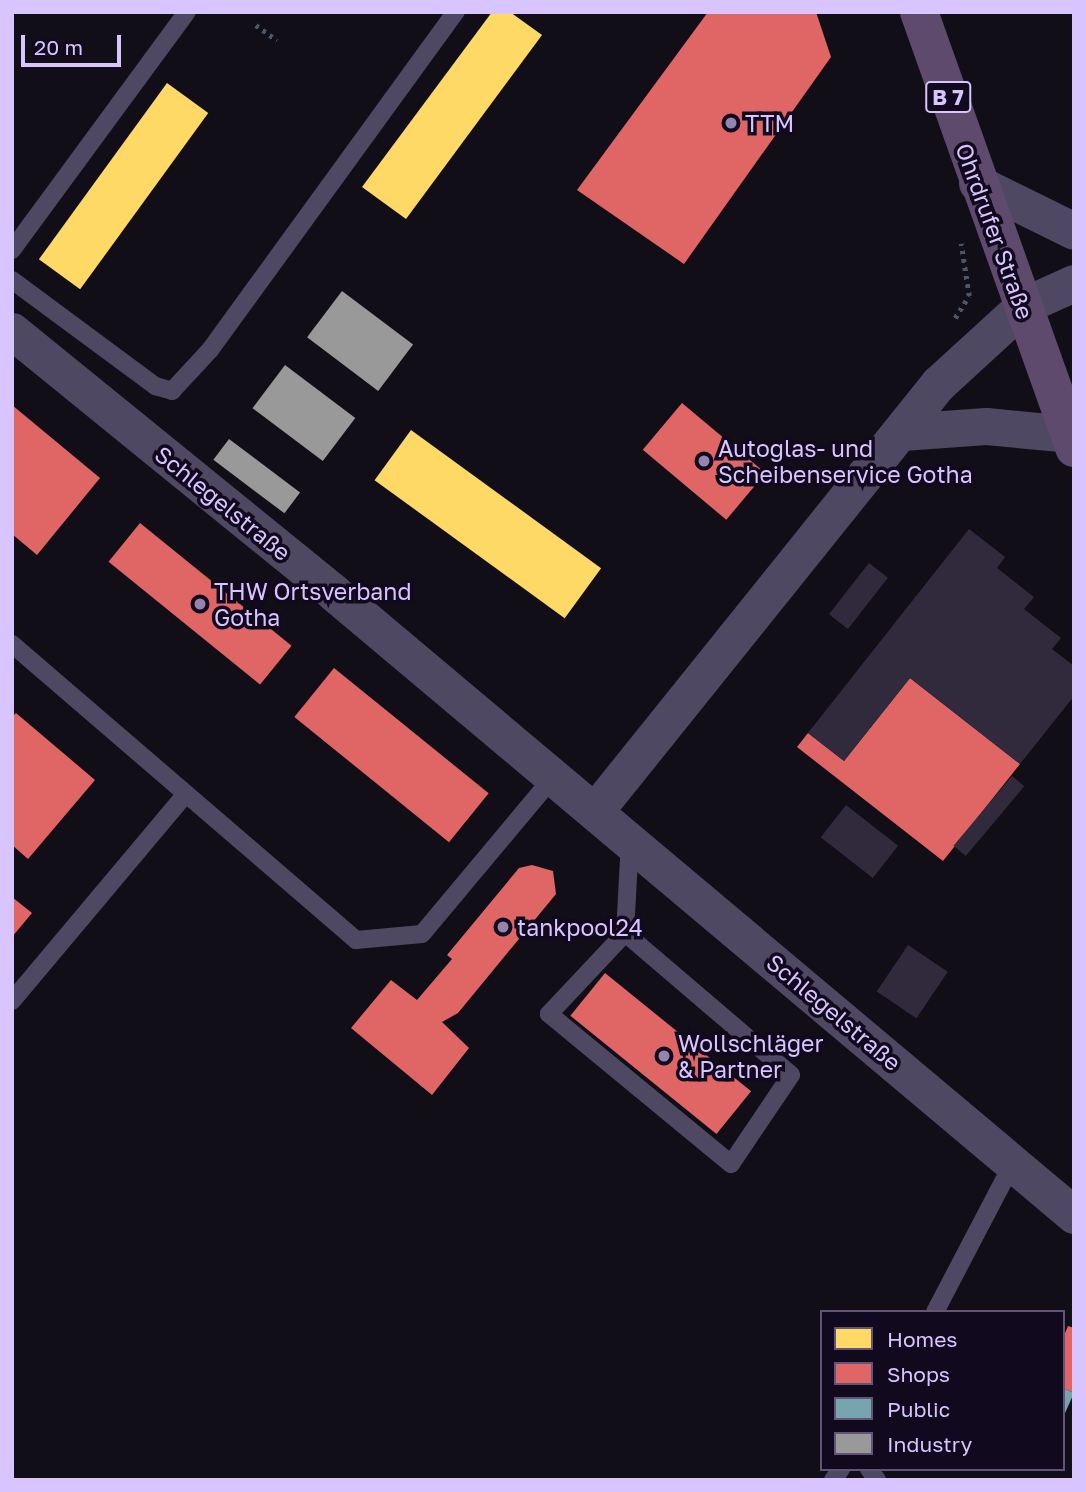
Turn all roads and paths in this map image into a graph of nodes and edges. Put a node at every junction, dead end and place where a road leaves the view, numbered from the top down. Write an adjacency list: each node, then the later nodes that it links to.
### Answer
1 (187, 12): 9 (lane)
2 (456, 12): 10 (lane)
3 (919, 12): 6 (main road, Ohrdrufer Straße / B 7)
4 (256, 25): 5 (path)
5 (277, 40)
6 (977, 183): 8 (street); 12 (main road, Ohrdrufer Straße / B 7)
7 (956, 231): 14 (path)
8 (1074, 231)
9 (12, 250)
10 (12, 280)
11 (1074, 283): 12 (street)
12 (1023, 306): 14 (street); 15 (main road, Ohrdrufer Straße / B 7)
13 (12, 331): 18 (street, Schlegelstraße)
14 (957, 364): 16 (street)
15 (1072, 430): 16 (street)
16 (902, 432): 20 (street)
17 (12, 644): 19 (lane)
18 (554, 776): 19 (lane); 20 (street, Schlegelstraße)
19 (186, 794): 23 (lane)
20 (595, 811): 21 (street, Schlegelstraße)
21 (630, 841): 22 (lane); 24 (street, Schlegelstraße)
22 (625, 933): 22 (lane)
23 (12, 1001)
24 (1013, 1163): 25 (street, Schlegelstraße); 26 (lane)
25 (1074, 1215)
26 (936, 1310)

